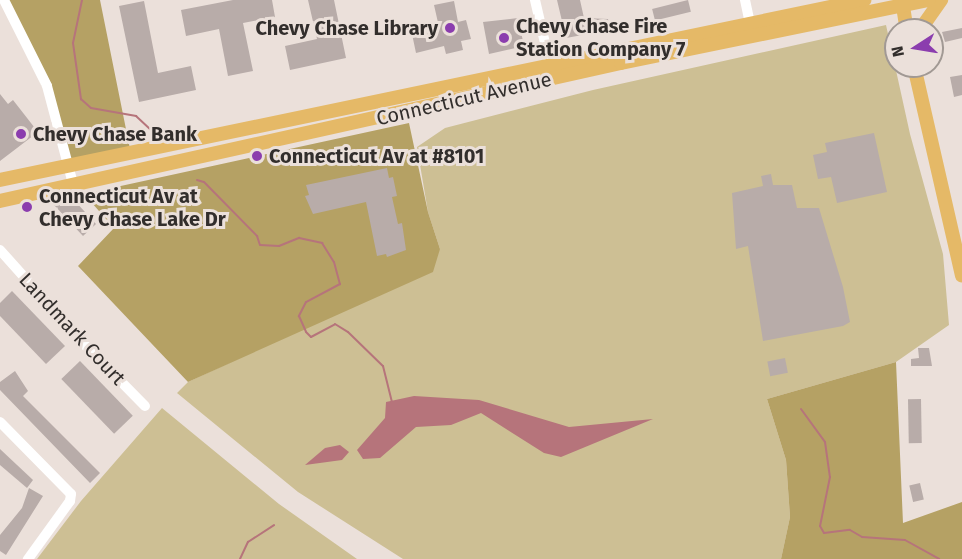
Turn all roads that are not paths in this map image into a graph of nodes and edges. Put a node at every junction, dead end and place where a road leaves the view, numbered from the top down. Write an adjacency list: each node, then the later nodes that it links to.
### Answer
1 (4, 0): 13 (street)
2 (535, 0): 11 (street)
3 (745, 0): 10 (street)
4 (863, 0): 10 (main road, Connecticut Avenue)
5 (929, 0): 7 (main road, Connecticut Avenue)
6 (941, 0): 9 (main road)
7 (902, 3): 8 (main road); 10 (main road, Connecticut Avenue)
8 (905, 18)
9 (928, 18)
10 (751, 31): 11 (main road, Connecticut Avenue)
11 (552, 73): 13 (main road, Connecticut Avenue); 15 (main road, Connecticut Avenue)
12 (917, 78): 17 (main road)
13 (69, 165): 14 (main road, Connecticut Avenue); 15 (street)
14 (0, 180)
15 (73, 184): 16 (main road, Connecticut Avenue)
16 (0, 201)
17 (959, 247): 19 (main road)
18 (0, 250): 20 (street, Landmark Court)
19 (962, 276)
20 (145, 406)
21 (0, 422): 22 (street)
22 (28, 559)

